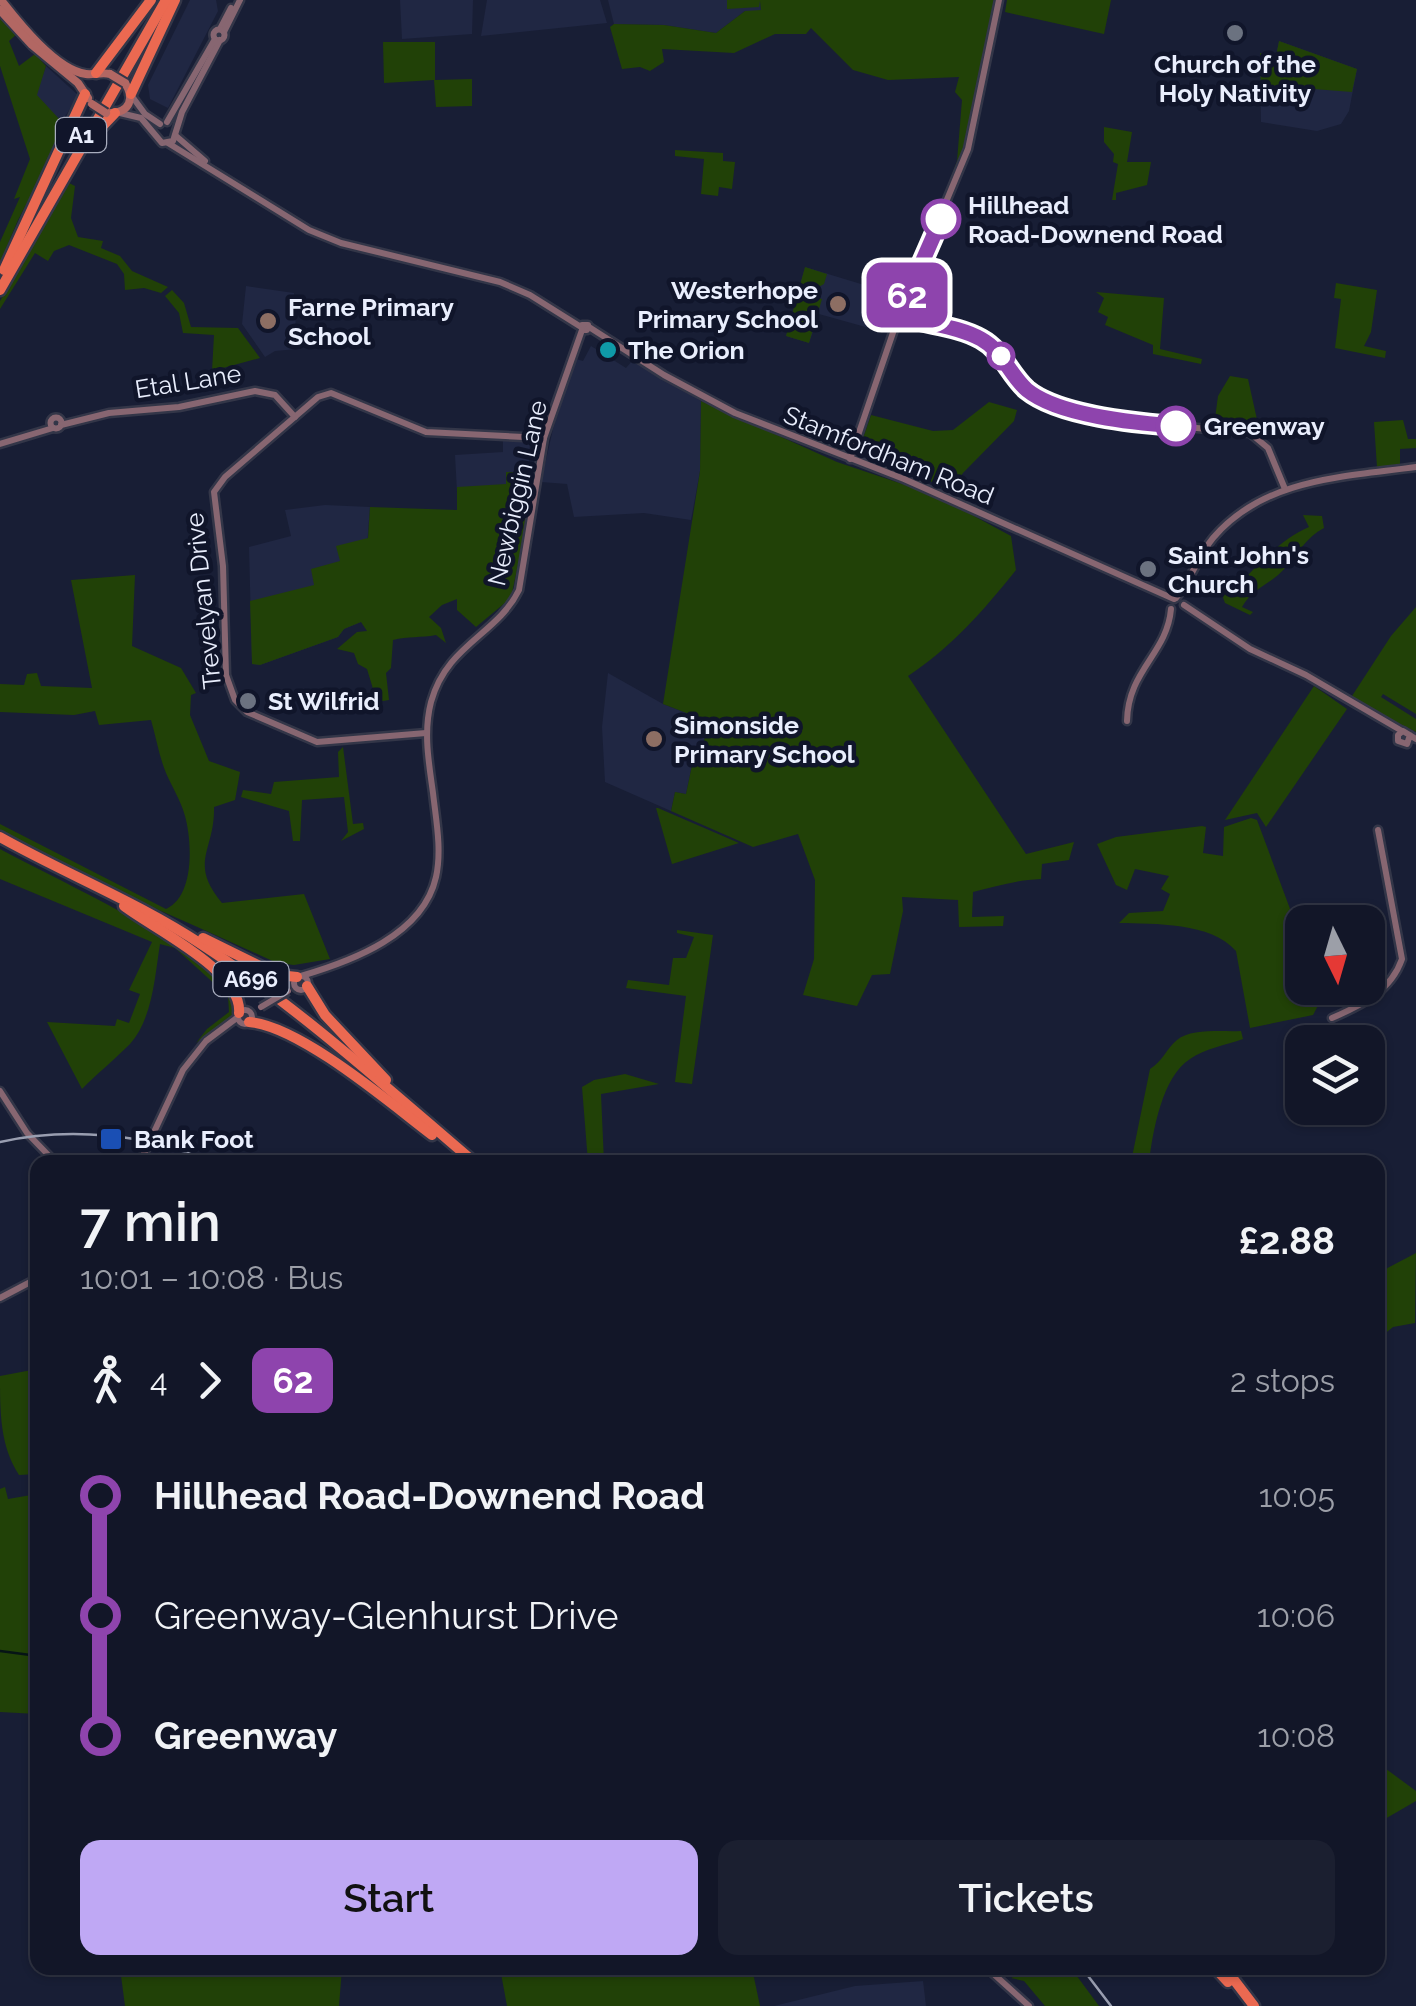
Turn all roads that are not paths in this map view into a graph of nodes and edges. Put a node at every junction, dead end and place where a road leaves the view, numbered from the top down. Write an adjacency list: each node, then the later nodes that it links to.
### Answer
1 (1, 0): 9 (main road)
2 (151, 0): 9 (highway)
3 (163, 0): 17 (highway, A1)
4 (175, 0): 10 (highway)
5 (238, 0): 8 (street)
6 (1000, 0): 19 (street)
7 (0, 10): 11 (main road)
8 (220, 35): 13 (street); 15 (street)
9 (95, 74): 10 (main road, bridge); 11 (main road)
10 (131, 95): 12 (main road); 13 (street)
11 (87, 96): 12 (main road, bridge); 17 (highway)
12 (114, 113): 14 (street); 17 (highway)
13 (164, 123): 14 (street); 15 (street, Stamfordham Road)
14 (155, 133): 16 (street, Stamfordham Road)
15 (176, 133): 16 (street); 20 (street, Stamfordham Road)
16 (168, 144): 20 (street, Stamfordham Road)
17 (5, 274): 18 (highway, A1)
18 (0, 290)
19 (901, 316): 24 (street); 26 (street)
20 (582, 331): 22 (street, Newbiggin Lane); 24 (street, Stamfordham Road)
21 (295, 417): 22 (street, Trevelyan Drive); 23 (street, Etal Lane); 29 (street, Trevelyan Drive)
22 (544, 438): 29 (street, Newbiggin Lane)
23 (0, 444)
24 (850, 459): 27 (street, Stamfordham Road)
25 (1416, 467): 26 (street)
26 (1284, 489): 27 (street)
27 (1177, 605): 28 (street); 30 (street, Stamfordham Road)
28 (1127, 721)
29 (426, 734): 34 (street, Newbiggin Lane)
30 (1405, 742)
31 (1378, 830): 36 (street)
32 (0, 840): 33 (highway, A696)
33 (121, 902): 34 (highway, A696); 35 (highway, A696); 38 (highway, A696)
34 (301, 982): 35 (street, Newbiggin Lane, bridge); 38 (highway, A696)
35 (244, 1018): 38 (highway, A696); 40 (street)
36 (1332, 1018)
37 (0, 1090): 39 (street)
38 (440, 1138): 41 (highway, A696); 42 (highway, A696)
39 (48, 1155)
40 (143, 1155)
41 (458, 1155)
42 (464, 1155)
43 (30, 1282): 44 (street)
44 (0, 1298)
45 (995, 1975): 49 (street)
46 (1224, 1975): 48 (highway)
47 (1229, 1975): 48 (highway)
48 (1231, 1981): 50 (highway); 51 (highway)
49 (1029, 2006)
50 (1246, 2006)
51 (1254, 2006)

